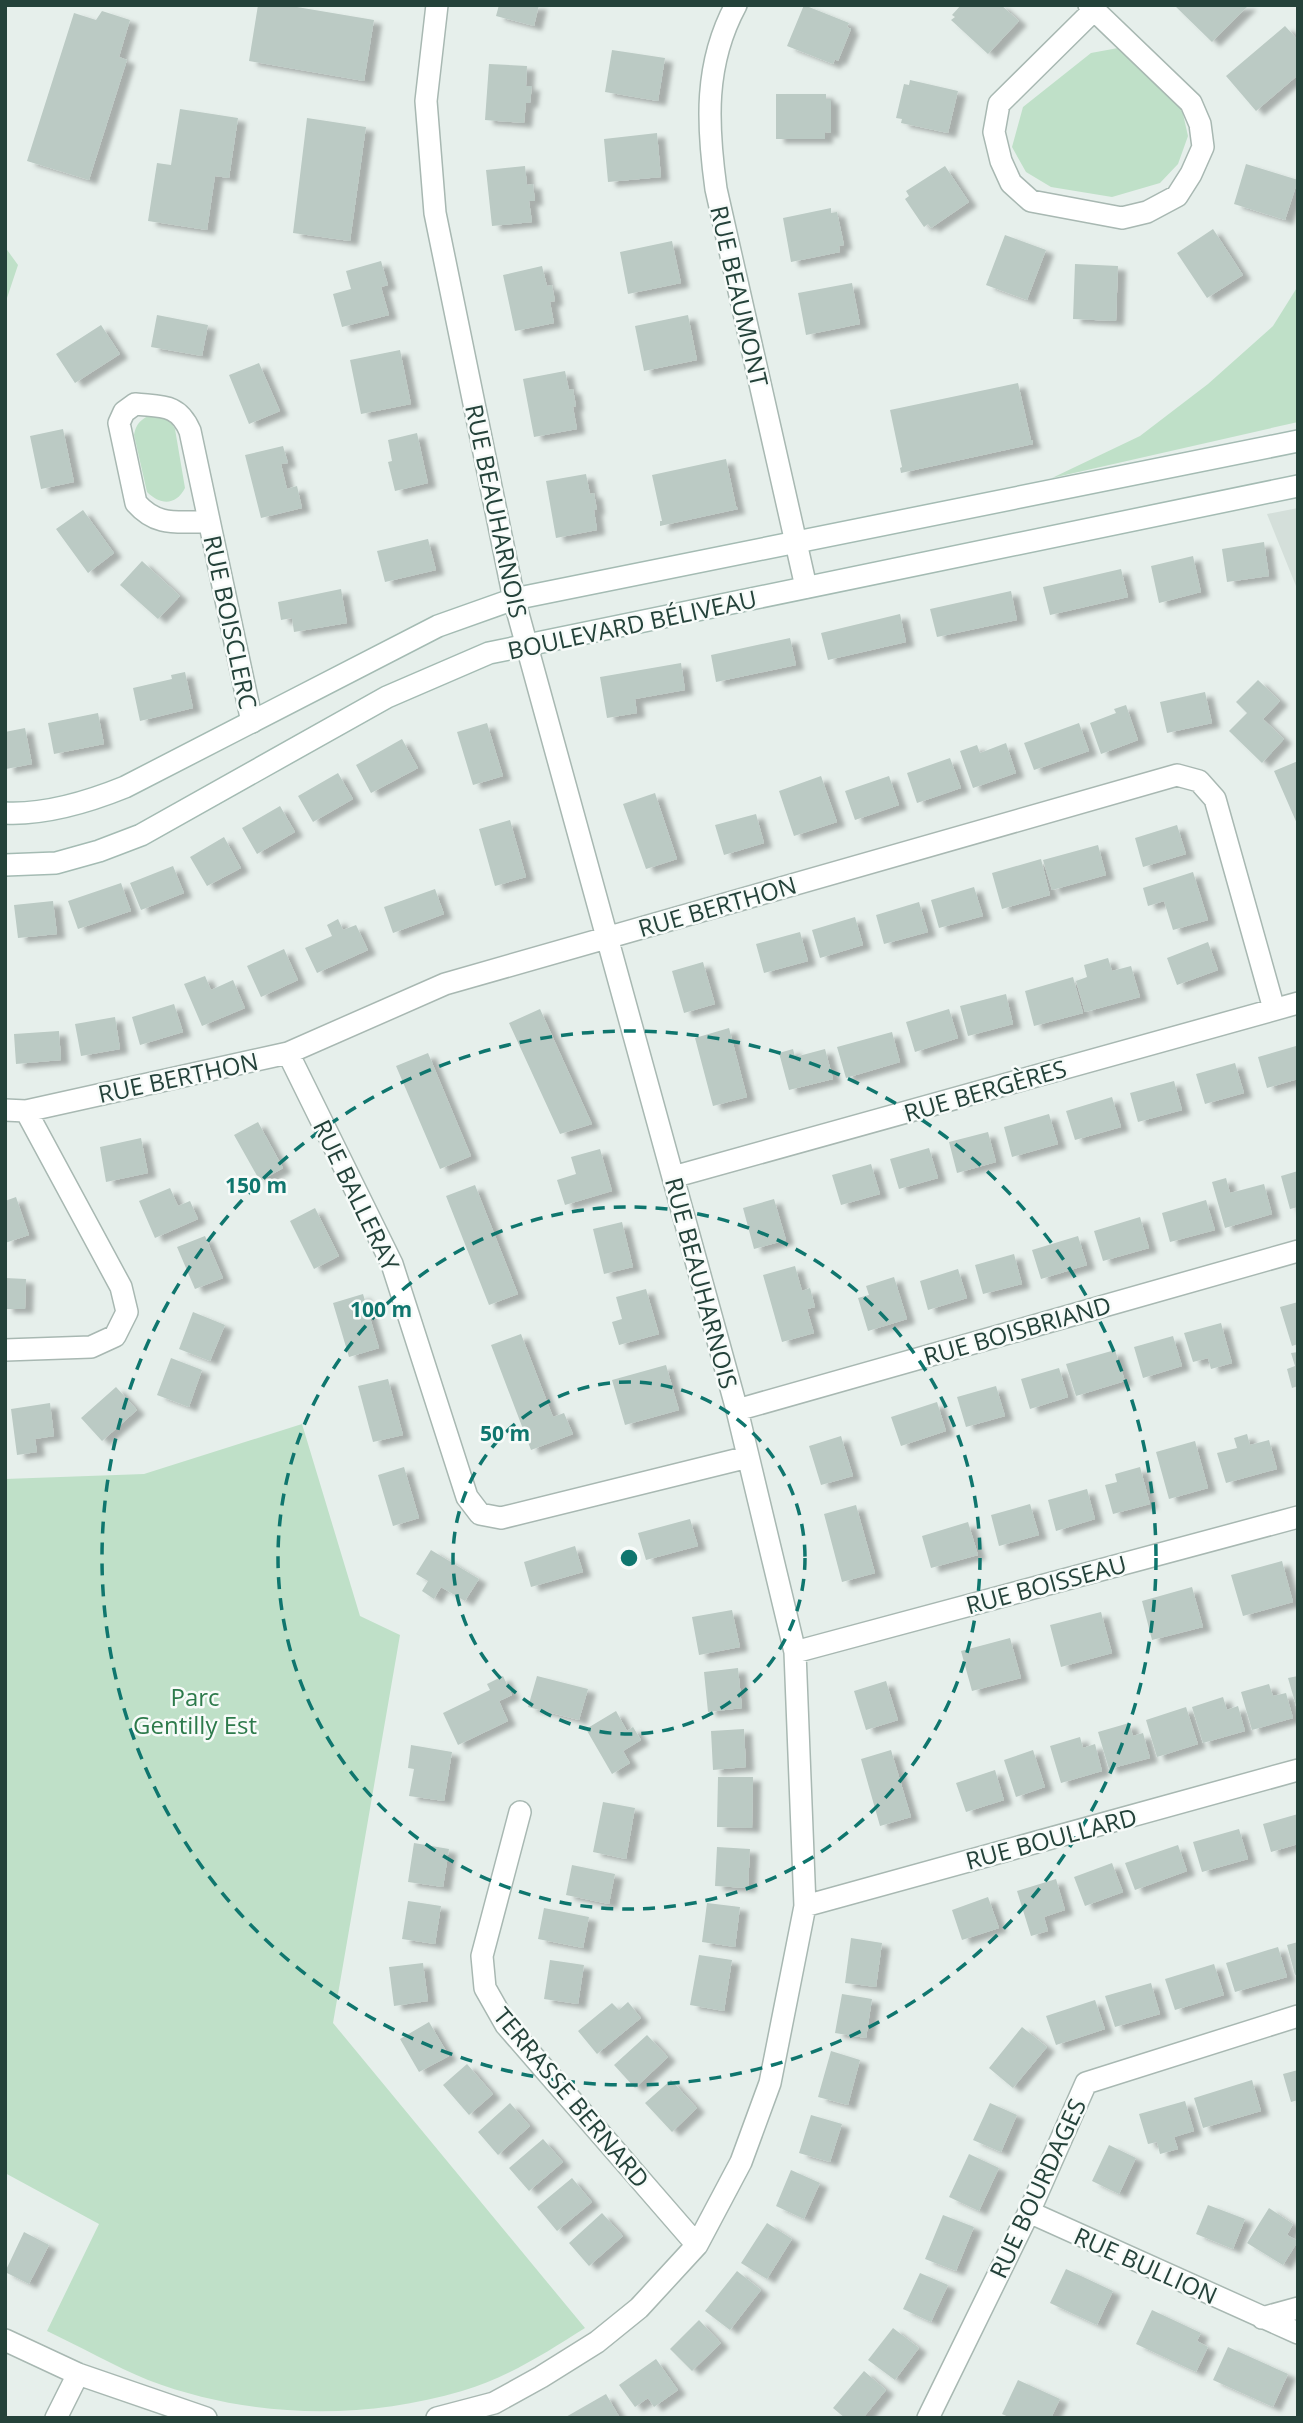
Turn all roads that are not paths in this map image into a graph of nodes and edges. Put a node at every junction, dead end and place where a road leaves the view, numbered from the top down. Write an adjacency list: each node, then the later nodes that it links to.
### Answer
1 (437, 5): 9 (street, RUE BEAUHARNOIS)
2 (736, 5): 7 (street, RUE BEAUMONT)
3 (1091, 8): 3 (street)
4 (1298, 441): 7 (street, BOULEVARD BÉLIVEAU)
5 (1298, 485): 8 (street, BOULEVARD BÉLIVEAU)
6 (209, 522): 6 (street, RUE BOISCLERC); 11 (street, RUE BOISCLERC)
7 (796, 542): 8 (street, RUE BEAUMONT); 9 (street, BOULEVARD BÉLIVEAU)
8 (806, 587): 10 (street, BOULEVARD BÉLIVEAU)
9 (514, 599): 10 (street, RUE BEAUHARNOIS); 11 (street, BOULEVARD BÉLIVEAU)
10 (527, 646): 13 (street, BOULEVARD BÉLIVEAU); 14 (street, RUE BEAUHARNOIS)
11 (252, 722): 12 (street, BOULEVARD BÉLIVEAU)
12 (5, 813)
13 (5, 865)
14 (606, 938): 16 (street, RUE BERTHON); 17 (street, RUE BERTHON); 19 (street, RUE BEAUHARNOIS)
15 (1298, 1003): 16 (street, RUE BERGÈRES)
16 (1274, 1009): 19 (street, RUE BERGÈRES)
17 (288, 1053): 18 (street, RUE BERTHON); 23 (street, RUE BALLERAY)
18 (15, 1110): 21 (street)
19 (673, 1177): 22 (street, RUE BEAUHARNOIS)
20 (1298, 1251): 22 (street, RUE BOISBRIAND)
21 (5, 1350)
22 (737, 1410): 23 (street, RUE BEAUHARNOIS)
23 (748, 1457): 25 (street, RUE BEAUHARNOIS)
24 (1298, 1517): 25 (street, RUE BOISSEAU)
25 (795, 1652): 28 (street, RUE BEAUHARNOIS)
26 (1298, 1770): 28 (street, RUE BOULLARD)
27 (520, 1812): 31 (street, TERRASSE BERNARD)
28 (805, 1906): 31 (street, RUE BEAUHARNOIS)
29 (1298, 2016): 30 (street, RUE BOURDAGES)
30 (1029, 2212): 33 (street, RUE BULLION); 41 (street, RUE BOURDAGES)
31 (697, 2245): 37 (street, RUE BEAUHARNOIS)
32 (1298, 2308): 33 (street)
33 (1262, 2318): 34 (street, RUE BULLION)
34 (1298, 2333)
35 (5, 2340): 36 (street)
36 (78, 2374): 38 (street); 39 (street)
37 (496, 2410): 40 (street, RUE BEAUHARNOIS)
38 (56, 2418)
39 (206, 2418)
40 (437, 2418)
41 (928, 2418)

